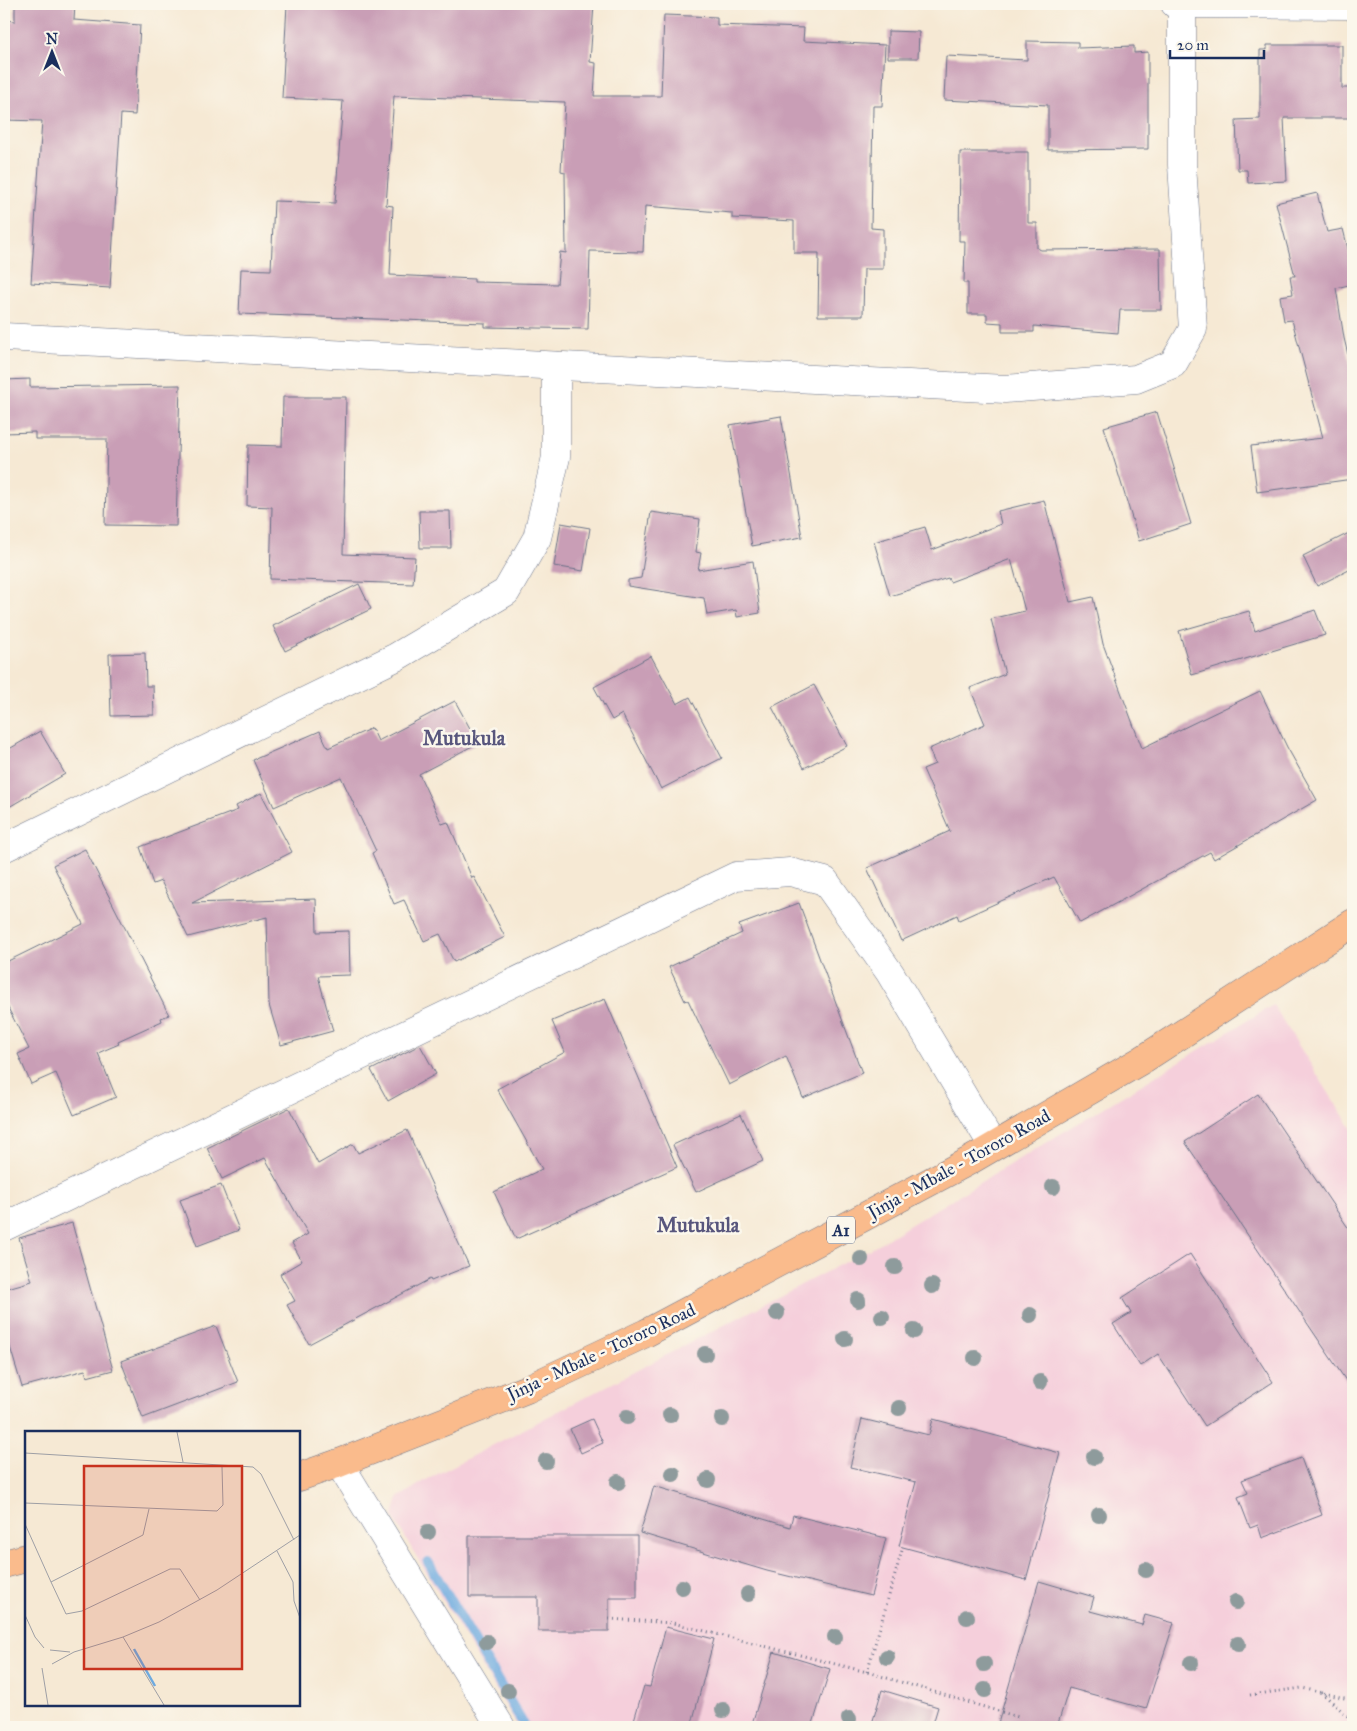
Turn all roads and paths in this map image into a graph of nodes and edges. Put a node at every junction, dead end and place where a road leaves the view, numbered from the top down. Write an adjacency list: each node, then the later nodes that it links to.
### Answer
1 (1179, 4): 2 (street); 4 (street)
2 (1353, 5)
3 (4, 337): 4 (street)
4 (556, 366): 5 (street)
5 (4, 848)
6 (1353, 923): 7 (main road, Jinja - Mbale - Tororo Road / A1)
7 (993, 1146): 8 (street); 9 (main road, Jinja - Mbale - Tororo Road / A1)
8 (4, 1227)
9 (339, 1463): 10 (main road, Jinja - Mbale - Tororo Road / A1); 21 (street)
10 (300, 1477)
11 (903, 1547): 15 (path)
12 (25, 1558): 13 (main road)
13 (4, 1564)
14 (609, 1619): 15 (path)
15 (867, 1672): 19 (path)
16 (1320, 1692): 17 (path); 18 (path); 20 (path)
17 (1250, 1695)
18 (1353, 1700)
19 (1018, 1717)
20 (1353, 1721)
21 (501, 1727)

